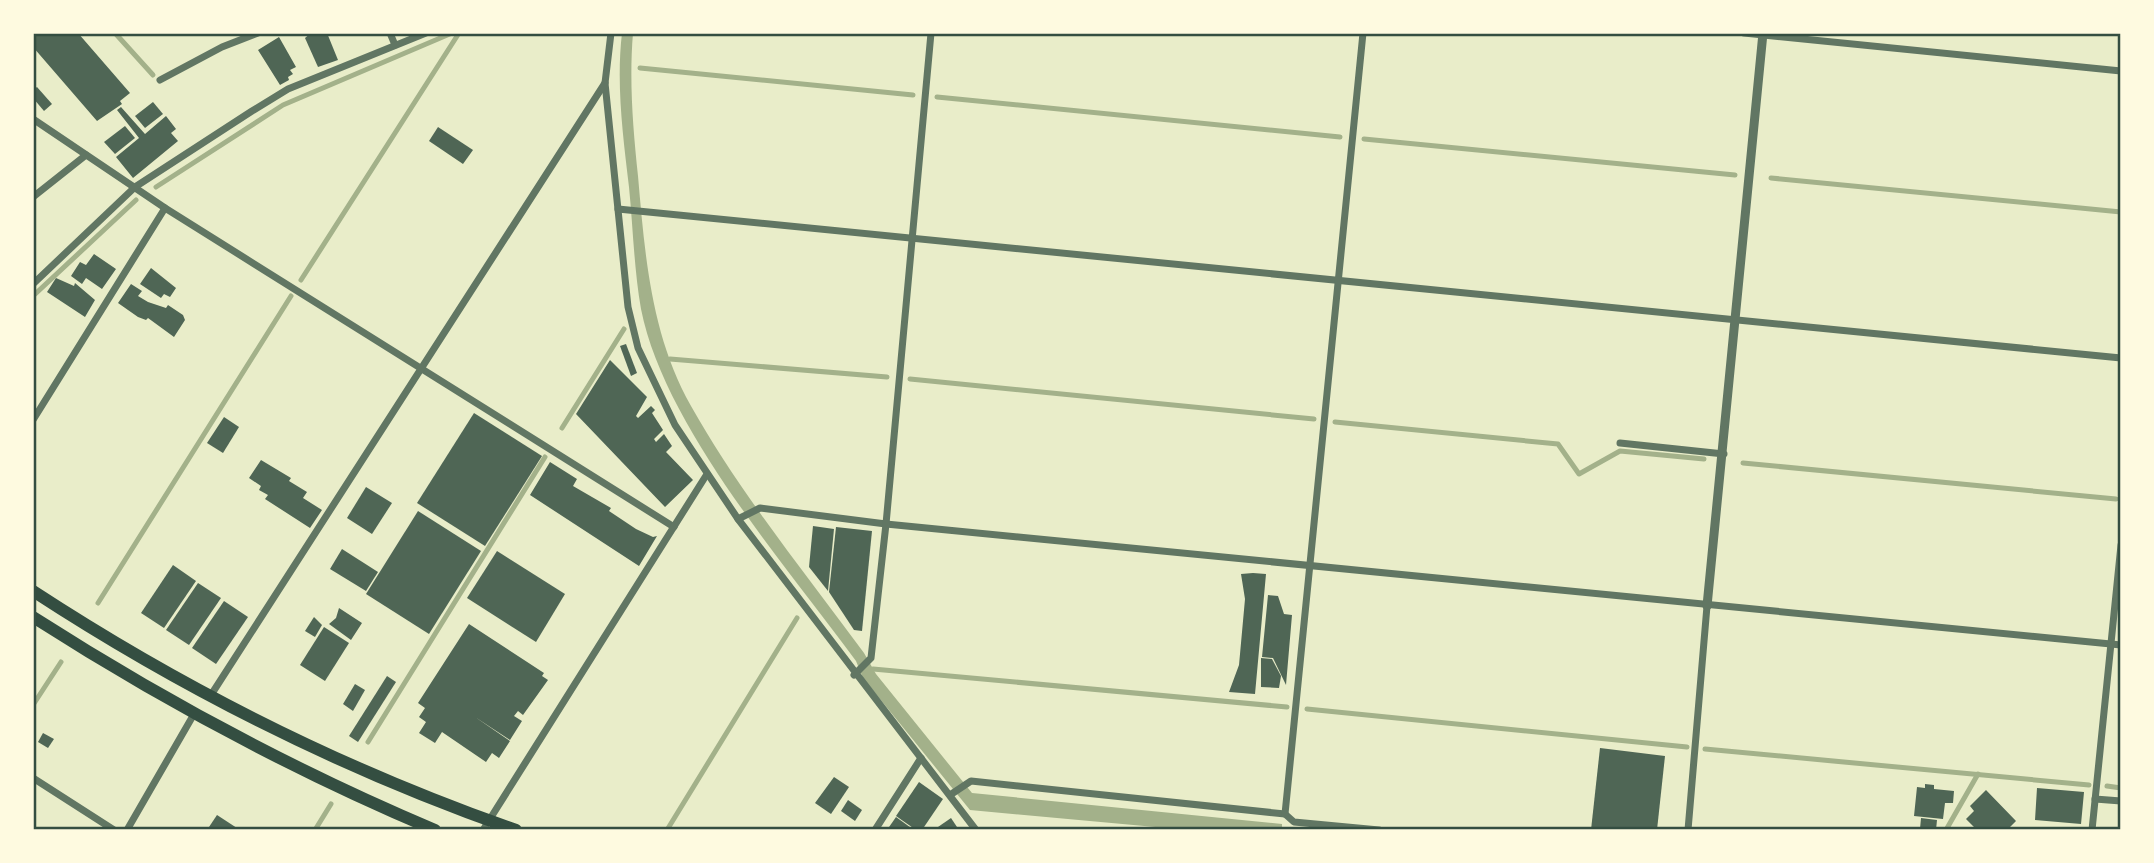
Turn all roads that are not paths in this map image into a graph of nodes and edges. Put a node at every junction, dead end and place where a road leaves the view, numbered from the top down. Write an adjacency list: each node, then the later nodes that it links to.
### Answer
1 (258, 33): 11 (street)
2 (390, 33): 9 (street)
3 (426, 33): 9 (street)
4 (611, 33): 12 (street)
5 (931, 33): 19 (street)
6 (1363, 33): 20 (street)
7 (1744, 33): 8 (street)
8 (1763, 34): 10 (street); 22 (street)
9 (395, 45): 15 (street)
10 (2121, 71)
11 (160, 80)
12 (605, 83): 18 (street); 24 (street)
13 (33, 119): 14 (street)
14 (86, 155): 15 (street); 16 (street)
15 (135, 187): 17 (street); 21 (street)
16 (33, 197)
17 (165, 208): 24 (street); 25 (street)
18 (618, 209): 19 (street); 28 (street)
19 (911, 240): 20 (street); 30 (street)
20 (1339, 282): 22 (street); 33 (street)
21 (33, 284)
22 (1735, 321): 23 (street); 27 (street)
23 (2121, 358)
24 (424, 369): 31 (street); 40 (street)
25 (33, 420)
26 (1619, 443): 27 (street)
27 (1724, 454): 35 (street)
28 (707, 474): 29 (street); 31 (street)
29 (738, 519): 30 (street); 39 (street)
30 (886, 524): 33 (street); 39 (street)
31 (674, 527): 48 (street)
32 (2121, 545): 37 (street)
33 (1312, 563): 35 (street); 47 (street)
34 (33, 591): 40 (highway)
35 (1707, 606): 37 (street); 56 (street)
36 (33, 617): 41 (highway)
37 (2111, 643): 38 (street); 45 (street)
38 (2121, 645)
39 (854, 675): 42 (street)
40 (211, 695): 48 (highway)
41 (194, 714): 50 (street); 51 (highway)
42 (921, 758): 44 (street); 53 (street)
43 (33, 778): 49 (street)
44 (950, 795): 47 (street); 54 (street)
45 (2095, 799): 46 (street); 57 (street)
46 (2121, 802)
47 (1285, 814): 55 (street)
48 (485, 825): 52 (highway)
49 (114, 830)
50 (127, 830)
51 (435, 830)
52 (516, 830)
53 (875, 830)
54 (976, 830)
55 (1379, 830)
56 (1688, 830)
57 (2092, 830)

